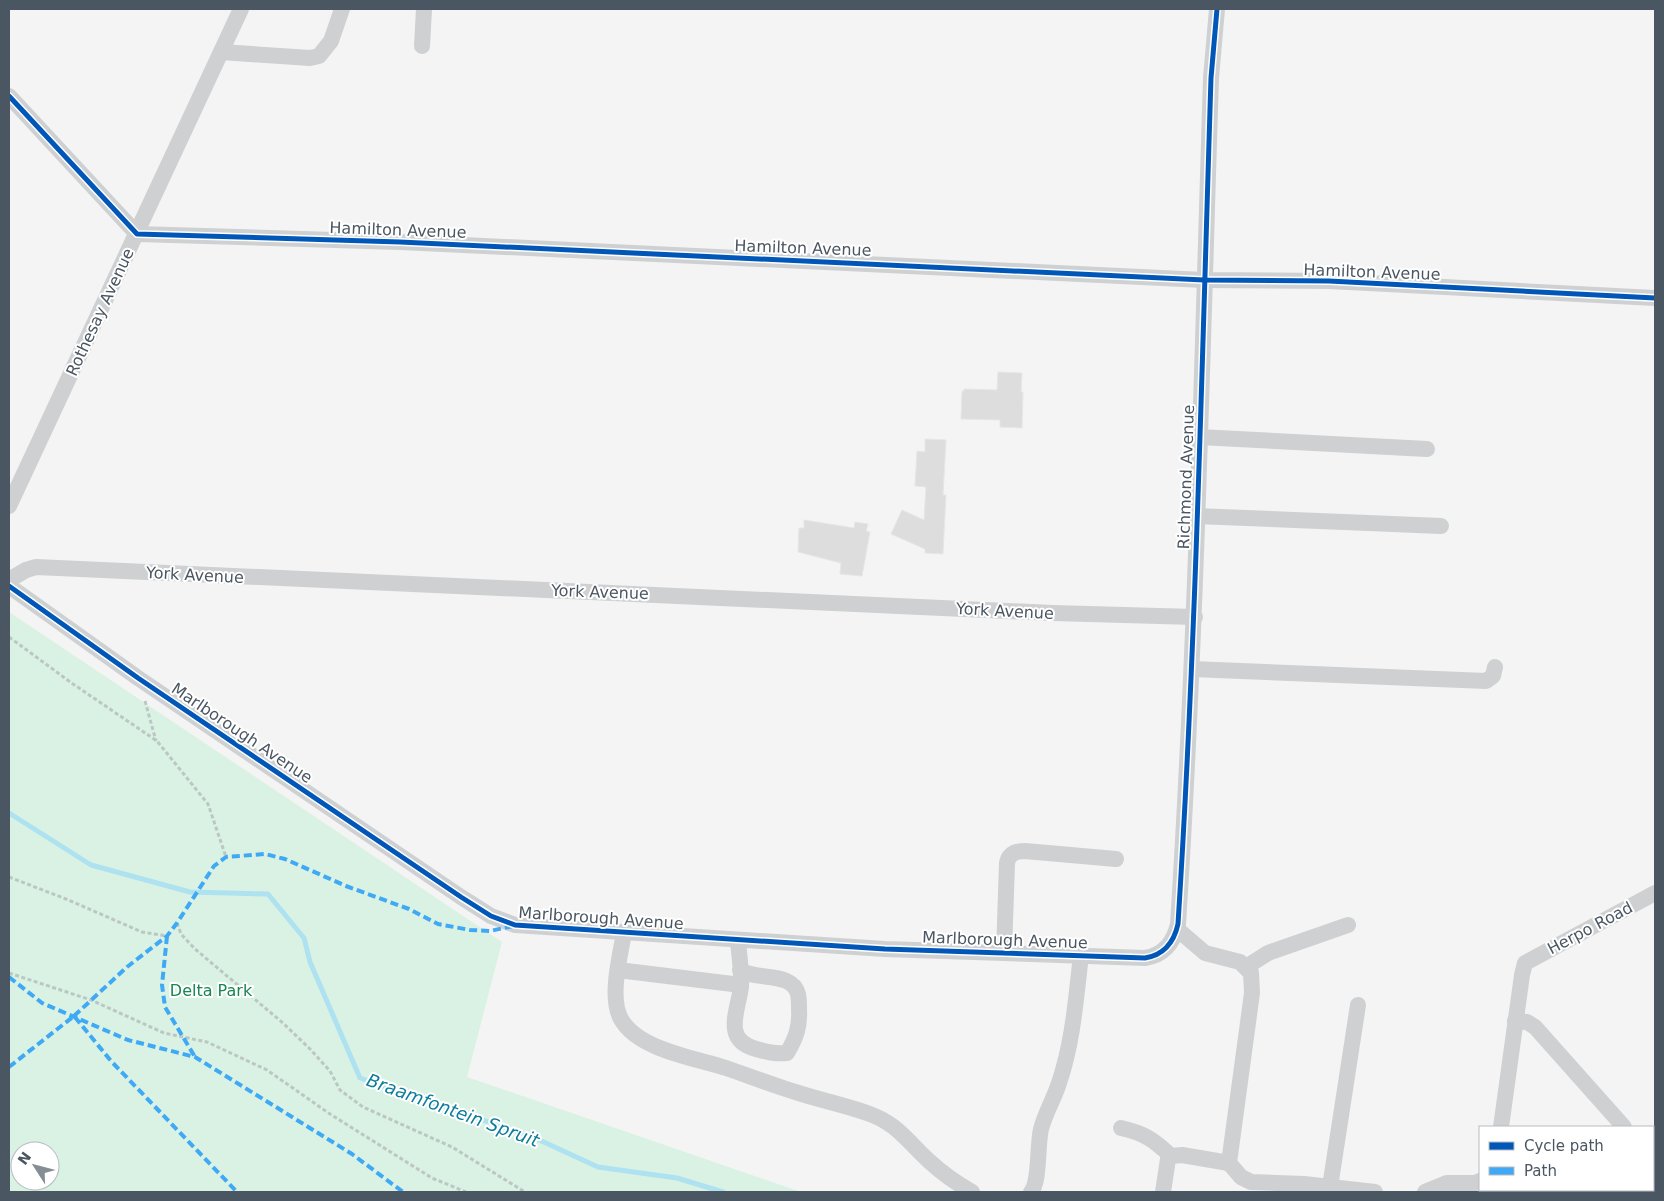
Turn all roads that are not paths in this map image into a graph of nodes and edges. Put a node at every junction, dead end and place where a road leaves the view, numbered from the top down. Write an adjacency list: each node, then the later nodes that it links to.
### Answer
1 (241, 9): 6 (street, Rothesay Avenue)
2 (342, 9): 6 (street)
3 (424, 9): 5 (street)
4 (1217, 9): 9 (street, Richmond Avenue)
5 (422, 46)
6 (221, 52): 8 (street, Rothesay Avenue)
7 (9, 96): 8 (street)
8 (137, 234): 9 (street, Hamilton Avenue); 13 (street, Rothesay Avenue)
9 (1204, 280): 10 (street, Hamilton Avenue); 11 (street, Richmond Avenue)
10 (1655, 298)
11 (1199, 437): 12 (street); 14 (street, Richmond Avenue)
12 (1426, 449)
13 (9, 506)
14 (1196, 516): 15 (street); 18 (street, Richmond Avenue)
15 (1441, 526)
16 (9, 580): 18 (street, York Avenue)
17 (9, 586): 24 (street, Marlborough Avenue)
18 (1194, 617): 20 (street, Richmond Avenue)
19 (1495, 667): 20 (street)
20 (1192, 669): 25 (street, Richmond Avenue)
21 (1116, 859): 27 (street)
22 (1655, 893): 33 (street, Herpo Road)
23 (1348, 926): 29 (street)
24 (624, 933): 26 (street, Marlborough Avenue); 30 (street)
25 (1173, 936): 28 (street, Marlborough Avenue); 29 (street)
26 (738, 940): 27 (street, Marlborough Avenue); 31 (street)
27 (1004, 953): 28 (street, Marlborough Avenue)
28 (1082, 955): 42 (street)
29 (1246, 967): 38 (street)
30 (618, 970): 31 (street); 41 (street)
31 (740, 978): 31 (street)
32 (1358, 1005): 40 (street)
33 (1515, 1021): 34 (street); 35 (street)
34 (1501, 1126)
35 (1623, 1126)
36 (1121, 1128): 37 (street)
37 (1172, 1156): 38 (street); 43 (street)
38 (1229, 1163): 40 (street)
39 (1479, 1181): 45 (street)
40 (1330, 1187): 44 (street)
41 (972, 1192)
42 (1031, 1192)
43 (1163, 1192)
44 (1375, 1192)
45 (1425, 1192)

